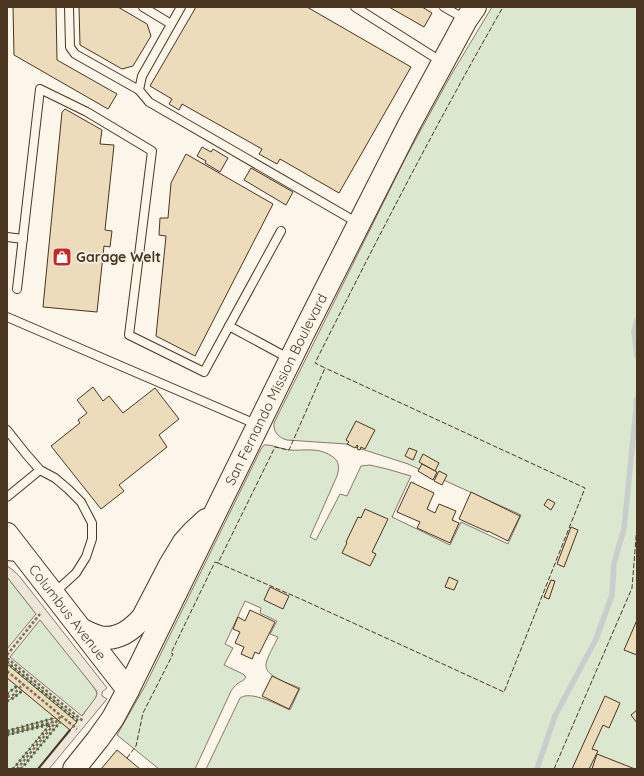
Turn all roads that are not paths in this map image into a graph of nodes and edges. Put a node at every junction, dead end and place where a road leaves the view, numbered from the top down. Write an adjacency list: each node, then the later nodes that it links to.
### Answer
1 (69, 7): 9 (lane)
2 (144, 7): 7 (lane)
3 (181, 7): 7 (lane)
4 (355, 7): 8 (lane)
5 (444, 7): 6 (lane)
6 (471, 13): 8 (main road, San Fernando Mission Boulevard)
7 (172, 24): 9 (lane)
8 (443, 62): 10 (main road, San Fernando Mission Boulevard)
9 (139, 90): 10 (lane)
10 (360, 224): 17 (main road, San Fernando Mission Boulevard)
11 (281, 231): 16 (lane)
12 (7, 237): 13 (lane)
13 (23, 239): 14 (lane); 16 (lane)
14 (17, 290)
15 (7, 317): 18 (lane)
16 (230, 326): 17 (lane)
17 (291, 359): 18 (main road, San Fernando Mission Boulevard)
18 (258, 426): 22 (main road, San Fernando Mission Boulevard)
19 (7, 430): 20 (lane)
20 (40, 470): 21 (lane); 24 (lane)
21 (7, 497)
22 (218, 508): 25 (main road); 26 (main road, San Fernando Mission Boulevard)
23 (11, 544): 24 (main road, Columbus Avenue)
24 (54, 594): 25 (main road, Columbus Avenue)
25 (82, 630): 26 (main road, Columbus Avenue)
26 (128, 690): 27 (main road, San Fernando Mission Boulevard)
27 (74, 769)

